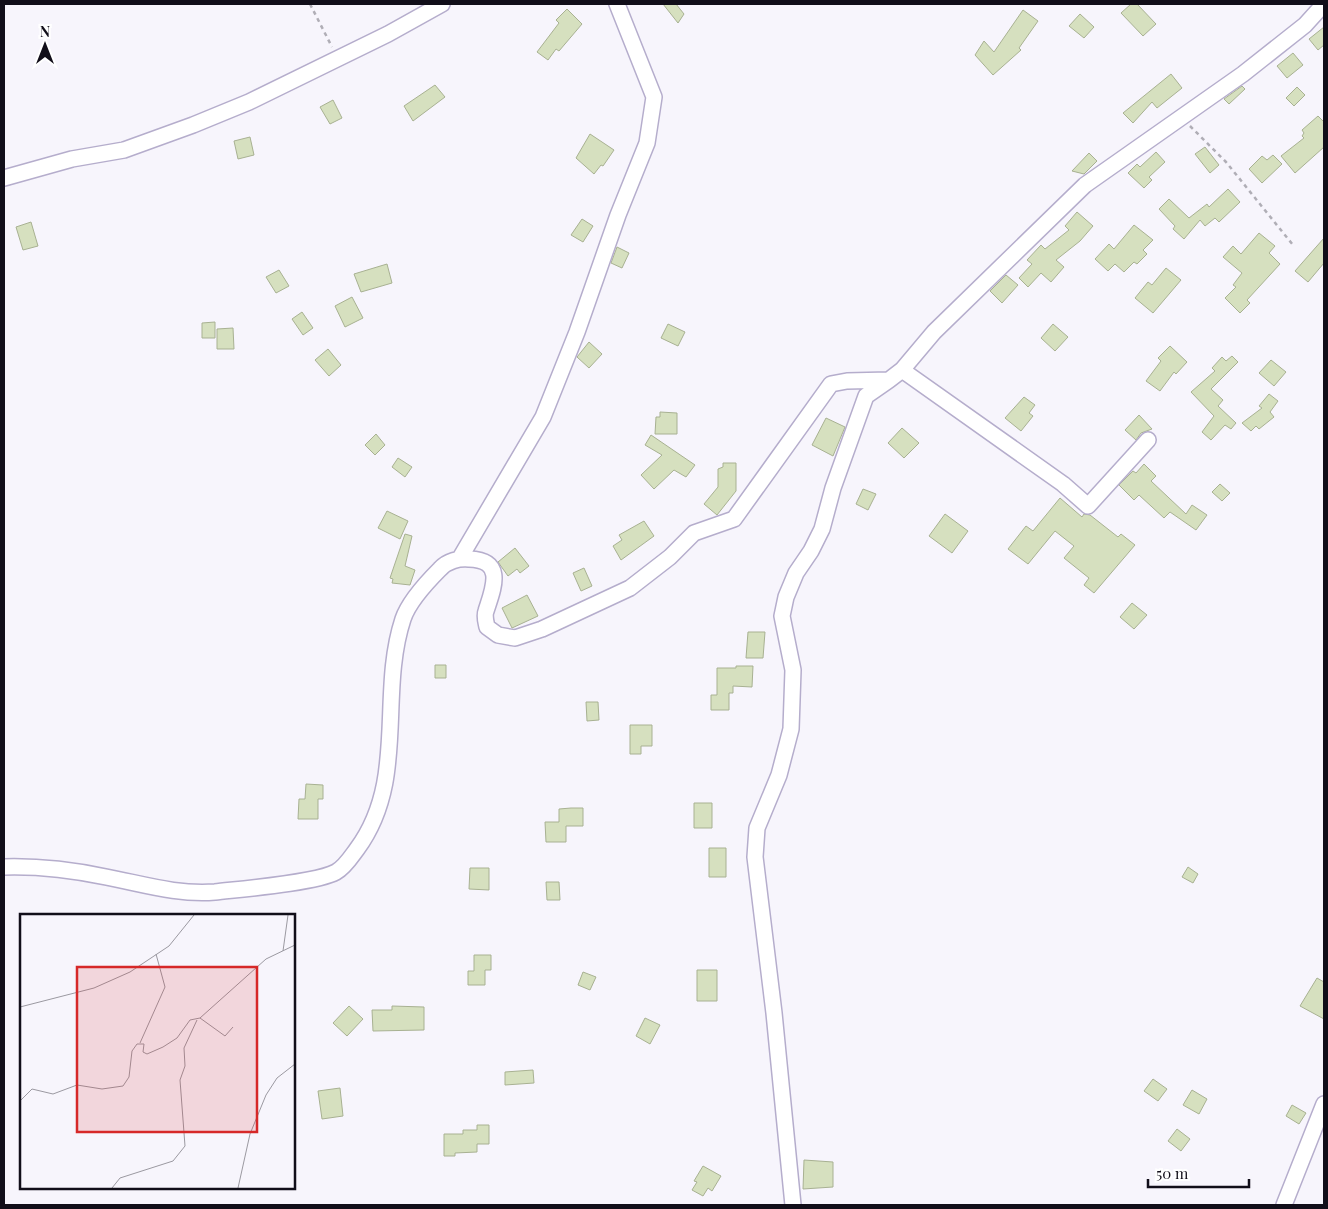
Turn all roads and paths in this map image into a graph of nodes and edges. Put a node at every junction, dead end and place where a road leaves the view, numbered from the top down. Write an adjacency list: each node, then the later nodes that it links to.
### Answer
1 (310, 4): 5 (path)
2 (442, 4): 5 (street)
3 (617, 4): 12 (street)
4 (1324, 4): 6 (street)
5 (337, 58): 7 (street)
6 (1182, 118): 8 (path); 9 (street)
7 (4, 178)
8 (1293, 245)
9 (902, 370): 10 (street); 11 (street)
10 (889, 380): 12 (street); 15 (street)
11 (1148, 440)
12 (460, 558): 13 (street)
13 (4, 867)
14 (1324, 1104): 16 (street)
15 (793, 1205)
16 (1284, 1205)

